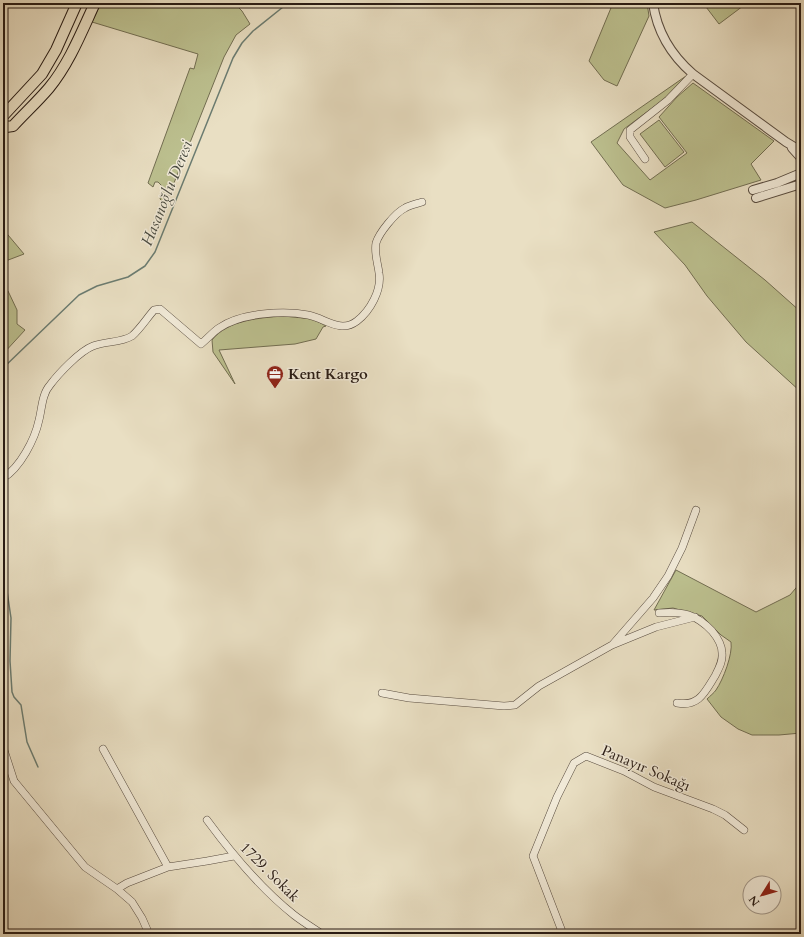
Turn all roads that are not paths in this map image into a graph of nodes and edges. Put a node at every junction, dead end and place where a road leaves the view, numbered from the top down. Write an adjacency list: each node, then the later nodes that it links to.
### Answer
1 (76, 3): 5 (main road)
2 (94, 3): 6 (main road)
3 (653, 3): 4 (street)
4 (693, 74): 8 (street); 11 (street)
5 (3, 116)
6 (8, 126): 7 (main road)
7 (3, 137)
8 (786, 142): 9 (street); 10 (street)
9 (801, 151)
10 (801, 158)
11 (646, 159)
12 (801, 173): 13 (street)
13 (801, 184)
14 (422, 202): 15 (street)
15 (3, 478)
16 (696, 510): 19 (street)
17 (659, 613): 18 (street)
18 (695, 617): 19 (street); 21 (street)
19 (612, 645): 20 (street)
20 (382, 693)
21 (677, 703)
22 (3, 747): 28 (street)
23 (103, 749): 27 (street)
24 (208, 820): 26 (street, 1729. Sokak)
25 (744, 830): 31 (street, Panayır Sokağı)
26 (234, 856): 27 (street); 30 (street, 1729. Sokak)
27 (168, 867): 28 (street)
28 (117, 889): 29 (street)
29 (149, 934)
30 (322, 934)
31 (563, 934)

